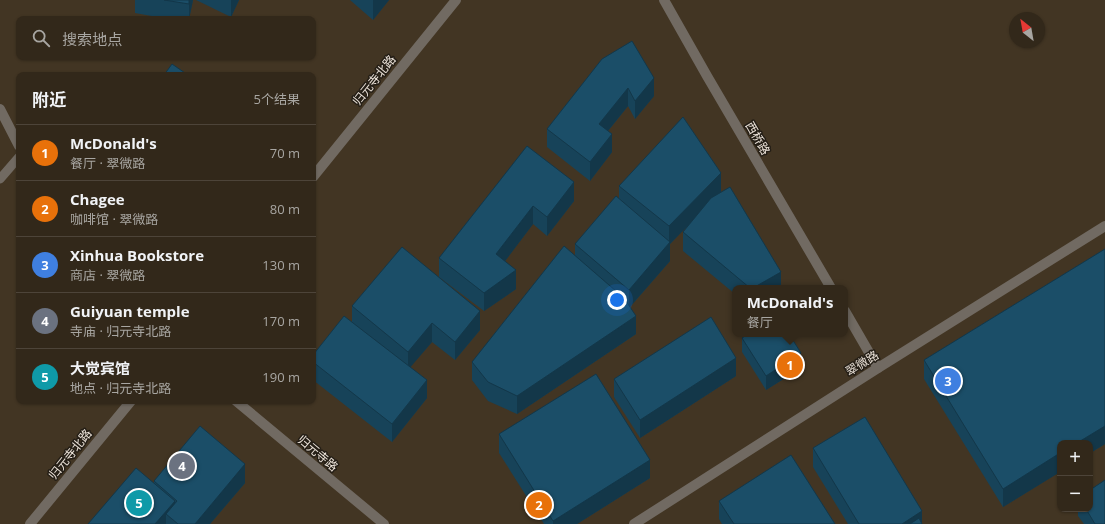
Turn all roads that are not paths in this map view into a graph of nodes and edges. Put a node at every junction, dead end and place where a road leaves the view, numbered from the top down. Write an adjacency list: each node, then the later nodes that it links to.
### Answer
1 (456, 0): 6 (street, 归元寺北路)
2 (664, 0): 9 (street, 西桥路)
3 (0, 109): 4 (street)
4 (16, 140)
5 (16, 160): 7 (lane)
6 (316, 173)
7 (0, 179)
8 (1105, 226): 11 (street, 翠微路)
9 (829, 285)
10 (848, 316): 11 (street)
11 (878, 368): 16 (street, 翠微路)
12 (129, 404): 14 (street, 归元寺北路)
13 (240, 404): 15 (street, 归元寺路)
14 (30, 524)
15 (384, 524)
16 (634, 524)

